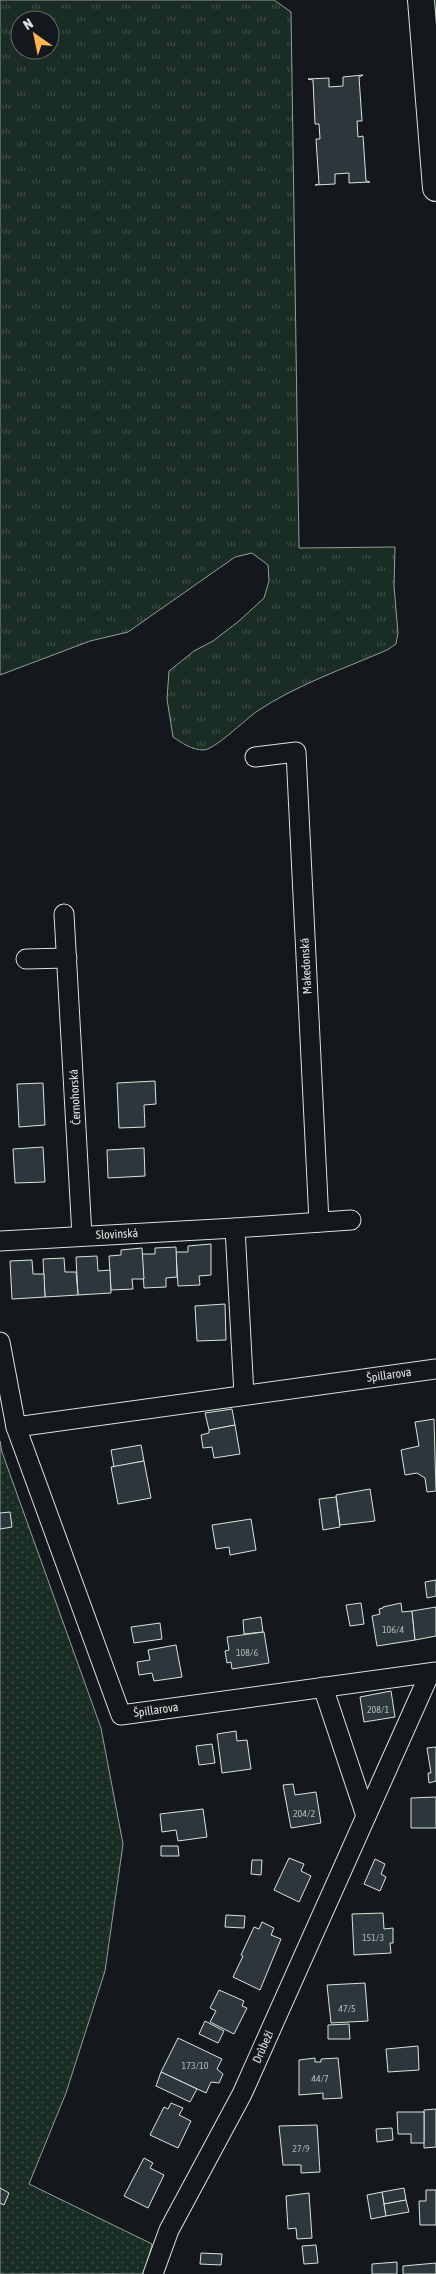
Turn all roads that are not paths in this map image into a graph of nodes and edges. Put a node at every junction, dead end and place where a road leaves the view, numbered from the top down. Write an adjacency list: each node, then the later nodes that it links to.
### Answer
1 (426, 6): 2 (street)
2 (436, 188)
3 (255, 757): 8 (street, Makedonská)
4 (64, 914): 5 (street, Černohorská)
5 (67, 958): 6 (street); 10 (street, Černohorská)
6 (26, 959)
7 (350, 1220): 8 (street, Slovinská)
8 (320, 1222): 9 (street, Slovinská)
9 (234, 1228): 10 (street, Slovinská); 14 (street)
10 (82, 1236): 11 (street, Slovinská)
11 (0, 1241)
12 (0, 1342): 15 (street, Špillarova)
13 (436, 1369): 14 (street, Špillarova)
14 (244, 1395): 15 (street, Špillarova)
15 (16, 1427): 17 (street, Špillarova)
16 (433, 1673): 17 (street, Špillarova); 18 (street, Drůbeží)
17 (324, 1687): 18 (street)
18 (366, 1816): 19 (street, Drůbeží)
19 (155, 2272)

